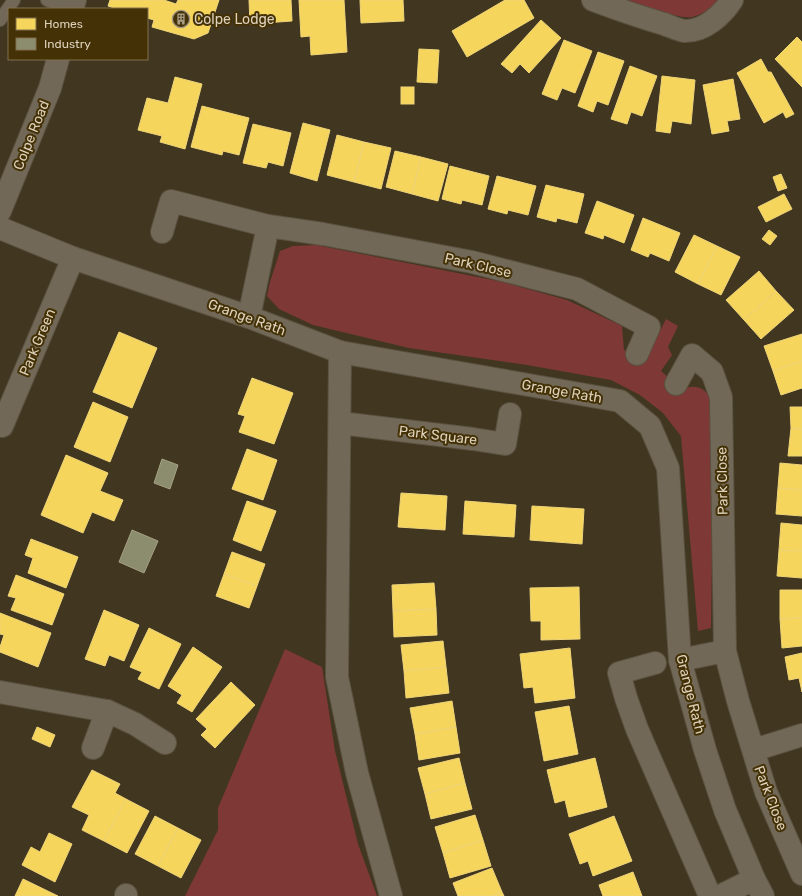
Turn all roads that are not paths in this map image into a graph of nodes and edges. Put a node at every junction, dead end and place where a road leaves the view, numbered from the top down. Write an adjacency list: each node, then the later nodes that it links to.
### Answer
1 (47, 0): 4 (lane)
2 (593, 0): 3 (street)
3 (732, 0)
4 (67, 8)
5 (8, 9): 6 (lane)
6 (0, 20)
7 (58, 60): 8 (street, Colpe Road)
8 (0, 211)
9 (268, 226): 11 (street, Park Close); 13 (street); 15 (street, Park Close)
10 (0, 228): 12 (street, Grange Rath)
11 (162, 232)
12 (73, 258): 13 (street, Grange Rath); 19 (street, Park Green)
13 (249, 317): 14 (street, Grange Rath)
14 (340, 352): 18 (street); 21 (street, Grange Rath)
15 (637, 354)
16 (676, 384): 20 (street, Park Close)
17 (510, 414): 18 (street, Park Square)
18 (340, 423): 31 (street)
19 (2, 426)
20 (725, 651): 21 (street); 28 (street, Park Close)
21 (680, 660): 30 (street, Grange Rath)
22 (655, 664): 32 (street)
23 (0, 692): 24 (street)
24 (106, 711): 26 (street); 27 (street)
25 (802, 734): 28 (street)
26 (165, 743)
27 (93, 748)
28 (754, 750): 29 (street, Park Close)
29 (802, 874)
30 (759, 888): 33 (street)
31 (391, 896)
32 (710, 896)
33 (720, 896)

